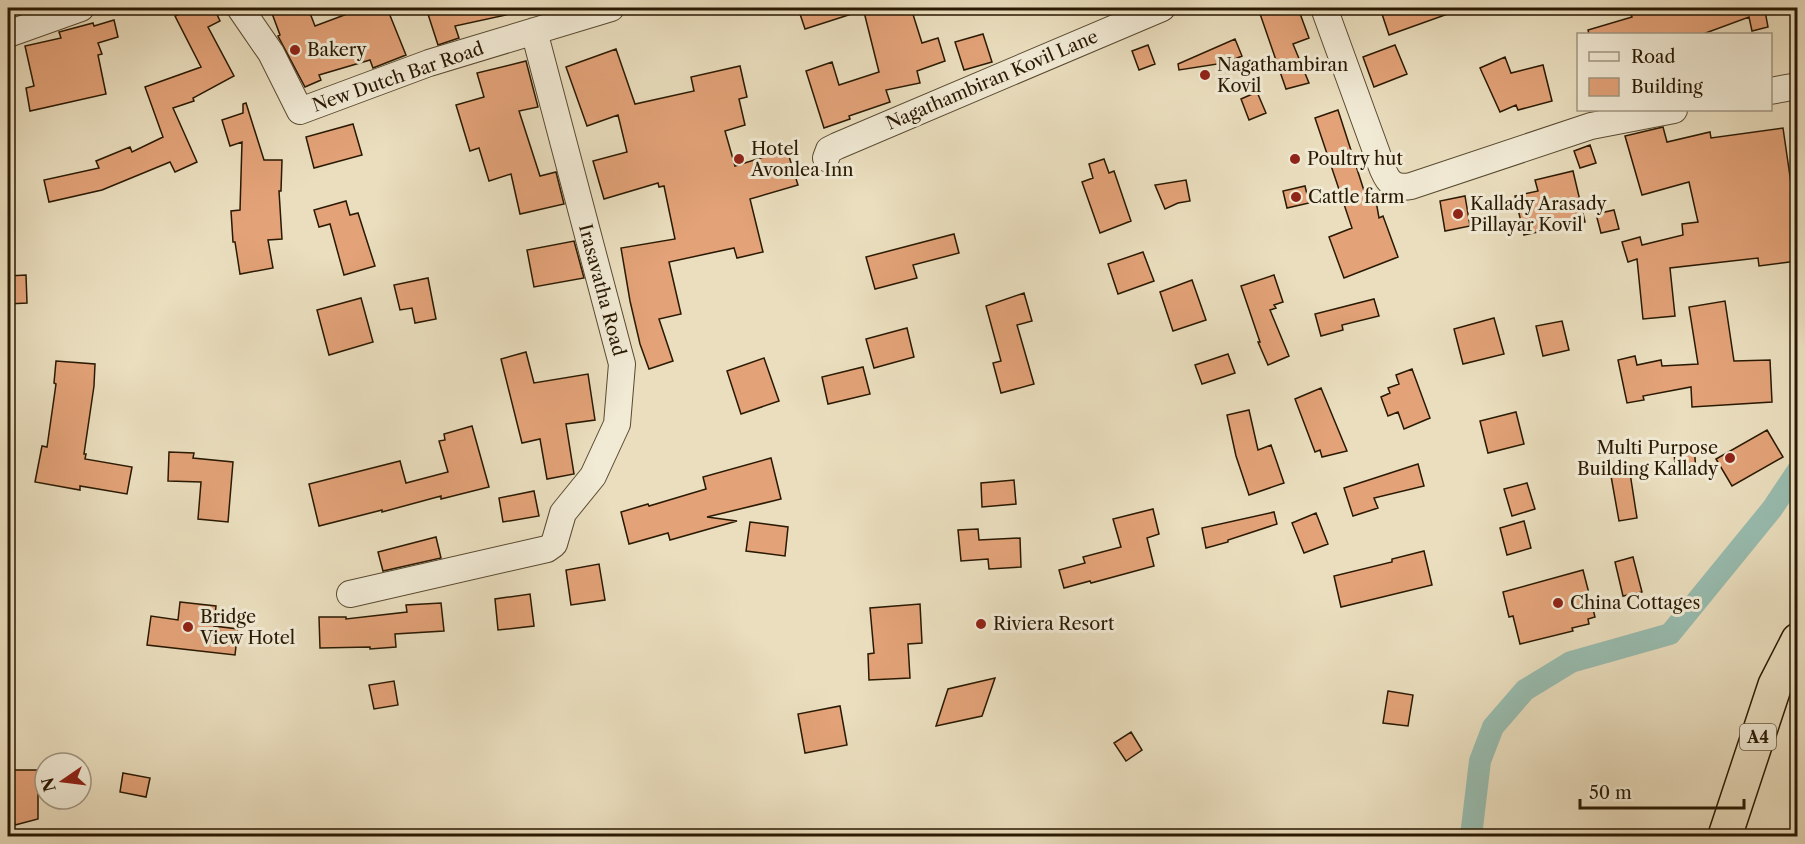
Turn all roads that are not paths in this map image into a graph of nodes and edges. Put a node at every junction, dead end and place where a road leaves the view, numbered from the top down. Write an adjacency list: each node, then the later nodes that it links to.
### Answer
1 (81, 8): 6 (street)
2 (240, 8): 7 (street, New Dutch Bar Road)
3 (611, 8): 7 (street, New Dutch Bar Road)
4 (1162, 8): 11 (street, Nagathambiran Kovil Lane)
5 (1324, 8): 10 (street)
6 (17, 23)
7 (534, 31): 12 (street, Irasavatha Road)
8 (1797, 85): 9 (street)
9 (1772, 91)
10 (1669, 111)
11 (826, 158)
12 (350, 594)
13 (1797, 640): 15 (highway, A4)
14 (1797, 679): 16 (highway, A4)
15 (1725, 837)
16 (1740, 837)

